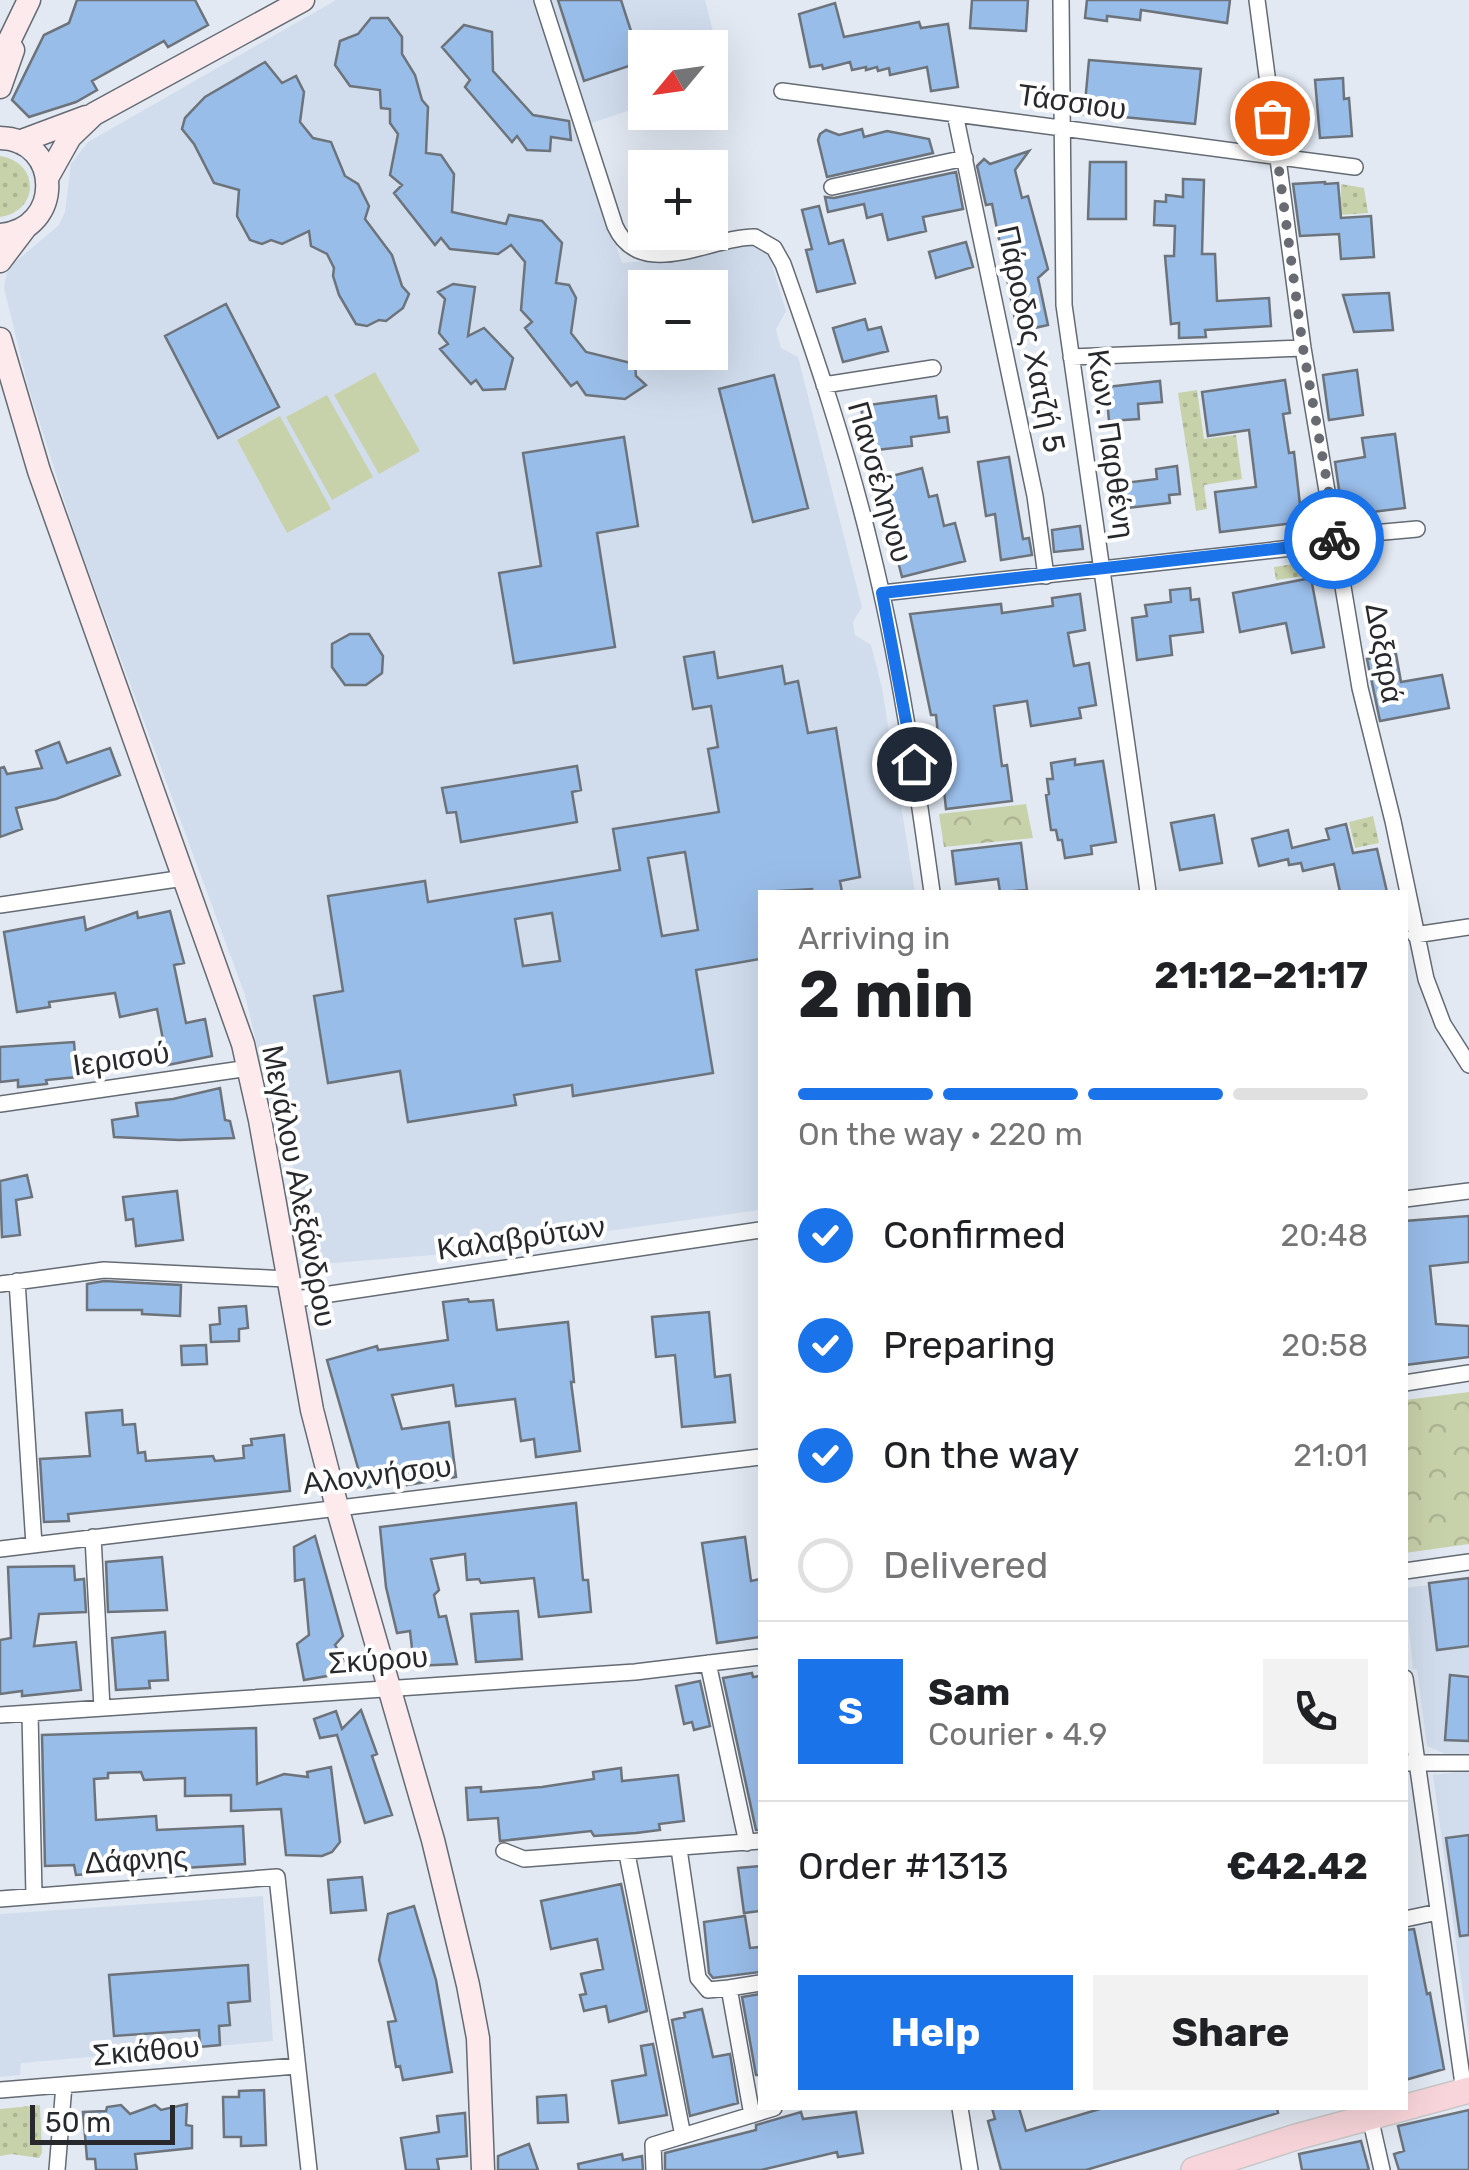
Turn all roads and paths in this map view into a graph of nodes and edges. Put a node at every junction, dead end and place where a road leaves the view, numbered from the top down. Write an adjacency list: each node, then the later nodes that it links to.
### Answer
1 (30, 0): 6 (main road)
2 (303, 0): 10 (main road)
3 (542, 0): 26 (street, Πανσέληνου)
4 (1061, 0): 12 (street, Κων. Παρθένη)
5 (1257, 0): 14 (street, Δοξαρά)
6 (14, 36): 7 (main road); 8 (main road)
7 (0, 60)
8 (0, 87)
9 (782, 90): 11 (street, Τάσσιου)
10 (94, 114): 13 (main road); 17 (main road)
11 (955, 114): 12 (street, Τάσσιου); 15 (street, Πάροδος Χατζή 5)
12 (1063, 128): 14 (street, Τάσσιου); 24 (street, Κων. Παρθένη)
13 (7, 133): 17 (main road)
14 (1277, 156): 16 (street, Τάσσιου); 23 (street, Δοξαρά)
15 (965, 158): 18 (street); 30 (street, Πάροδος Χατζή 5)
16 (1355, 167)
17 (47, 178): 19 (main road)
18 (832, 187)
19 (27, 226): 20 (main road); 21 (main road)
20 (0, 235)
21 (0, 261)
22 (0, 340): 32 (main road, Μεγάλου Αλεξάνδρου)
23 (1303, 348): 24 (street); 28 (street, Δοξαρά)
24 (1071, 357): 29 (street, Κων. Παρθένη)
25 (933, 368): 26 (street)
26 (824, 385): 31 (street, Πανσέληνου)
27 (1417, 528): 28 (street)
28 (1337, 538): 29 (street); 35 (street, Δοξαρά)
29 (1101, 570): 30 (street); 34 (street, Κων. Παρθένη)
30 (1046, 576): 31 (street)
31 (882, 593): 33 (street, Πανσέληνου)
32 (184, 878): 37 (street); 41 (main road, Μεγάλου Αλεξάνδρου)
33 (932, 890)
34 (1148, 890)
35 (1406, 890)
36 (1408, 899): 39 (street, Δοξαρά)
37 (0, 905)
38 (1469, 927): 39 (street)
39 (1415, 935): 40 (street, Δοξαρά)
40 (1469, 1065)
41 (249, 1068): 42 (street, Ιερισού); 48 (main road, Μεγάλου Αλεξάνδρου)
42 (0, 1104)
43 (1469, 1191): 44 (street)
44 (1408, 1199)
45 (758, 1230): 48 (street, Καλαβρύτων)
46 (17, 1282): 47 (street, Καλαβρύτων); 48 (street, Καλαβρύτων); 54 (street)
47 (0, 1284)
48 (289, 1289): 52 (main road, Μεγάλου Αλεξάνδρου)
49 (1469, 1374): 50 (street)
50 (1408, 1383)
51 (758, 1457): 52 (street, Αλοννήσου)
52 (336, 1507): 53 (street, Αλοννήσου); 60 (main road, Μεγάλου Αλεξάνδρου)
53 (93, 1537): 54 (street, Αλοννήσου); 61 (street)
54 (34, 1544): 55 (street, Αλοννήσου)
55 (0, 1549)
56 (1469, 1562): 57 (street)
57 (1408, 1571)
58 (758, 1657): 59 (street, Σκύρου)
59 (708, 1663): 60 (street, Σκύρου); 67 (street)
60 (387, 1687): 61 (street, Σκύρου); 90 (main road, Μεγάλου Αλεξάνδρου)
61 (102, 1708): 62 (street, Σκύρου)
62 (30, 1713): 63 (street, Σκύρου); 71 (street)
63 (0, 1714)
64 (1408, 1720): 65 (street)
65 (1411, 1763): 66 (street); 73 (street)
66 (1469, 1763)
67 (753, 1842): 68 (street)
68 (679, 1849): 70 (street); 76 (street)
69 (504, 1851): 70 (street)
70 (627, 1854): 87 (street)
71 (34, 1896): 72 (street, Δάφνης); 77 (street, Δάφνης)
72 (0, 1899)
73 (1438, 1912): 74 (street); 80 (street)
74 (1408, 1919)
75 (758, 1983): 76 (street)
76 (729, 1988): 85 (street)
77 (296, 2066): 78 (street, Σκιάθου); 89 (street)
78 (64, 2085): 79 (street, Σκιάθου); 88 (street)
79 (0, 2090)
80 (1467, 2091): 81 (main road)
81 (1408, 2107)
82 (768, 2110): 85 (street)
83 (960, 2110): 92 (street)
84 (1399, 2110): 86 (main road)
85 (752, 2115): 87 (street)
86 (1370, 2118): 93 (main road); 94 (street)
87 (683, 2136): 91 (street)
88 (58, 2170)
89 (309, 2170)
90 (483, 2170)
91 (654, 2170)
92 (970, 2170)
93 (1194, 2170)
94 (1382, 2170)

